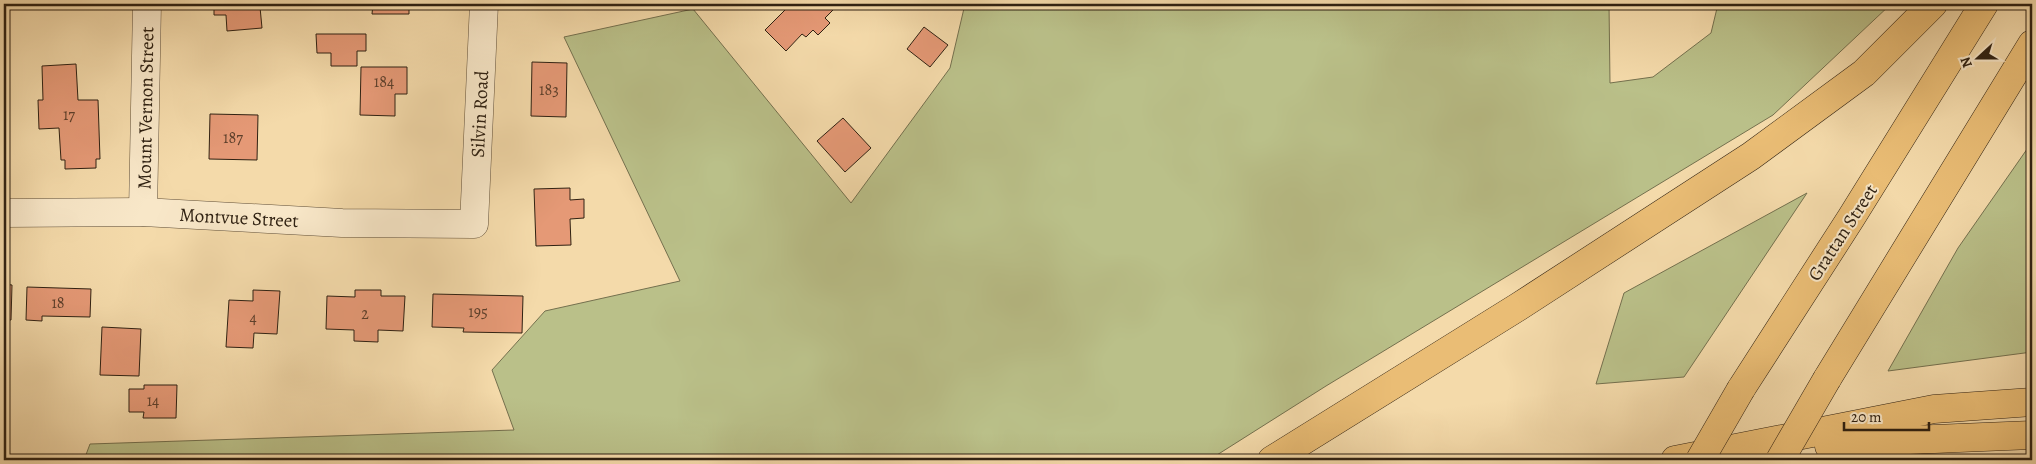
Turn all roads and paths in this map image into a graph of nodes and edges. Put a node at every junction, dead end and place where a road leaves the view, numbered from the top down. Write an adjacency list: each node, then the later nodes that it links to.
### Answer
1 (147, 4): 6 (street, Mount Vernon Street)
2 (484, 4): 8 (street, Silvin Road)
3 (1933, 4): 11 (main road)
4 (1984, 4): 13 (main road, Grattan Street, bridge)
5 (2032, 44): 15 (main road, bridge)
6 (143, 212): 7 (street, Montvue Street); 8 (street, Montvue Street)
7 (4, 213)
8 (474, 224)
9 (2032, 402): 12 (main road)
10 (2032, 436): 14 (main road)
11 (1272, 460)
12 (1675, 460)
13 (1700, 460)
14 (1712, 460)
15 (1780, 460)

